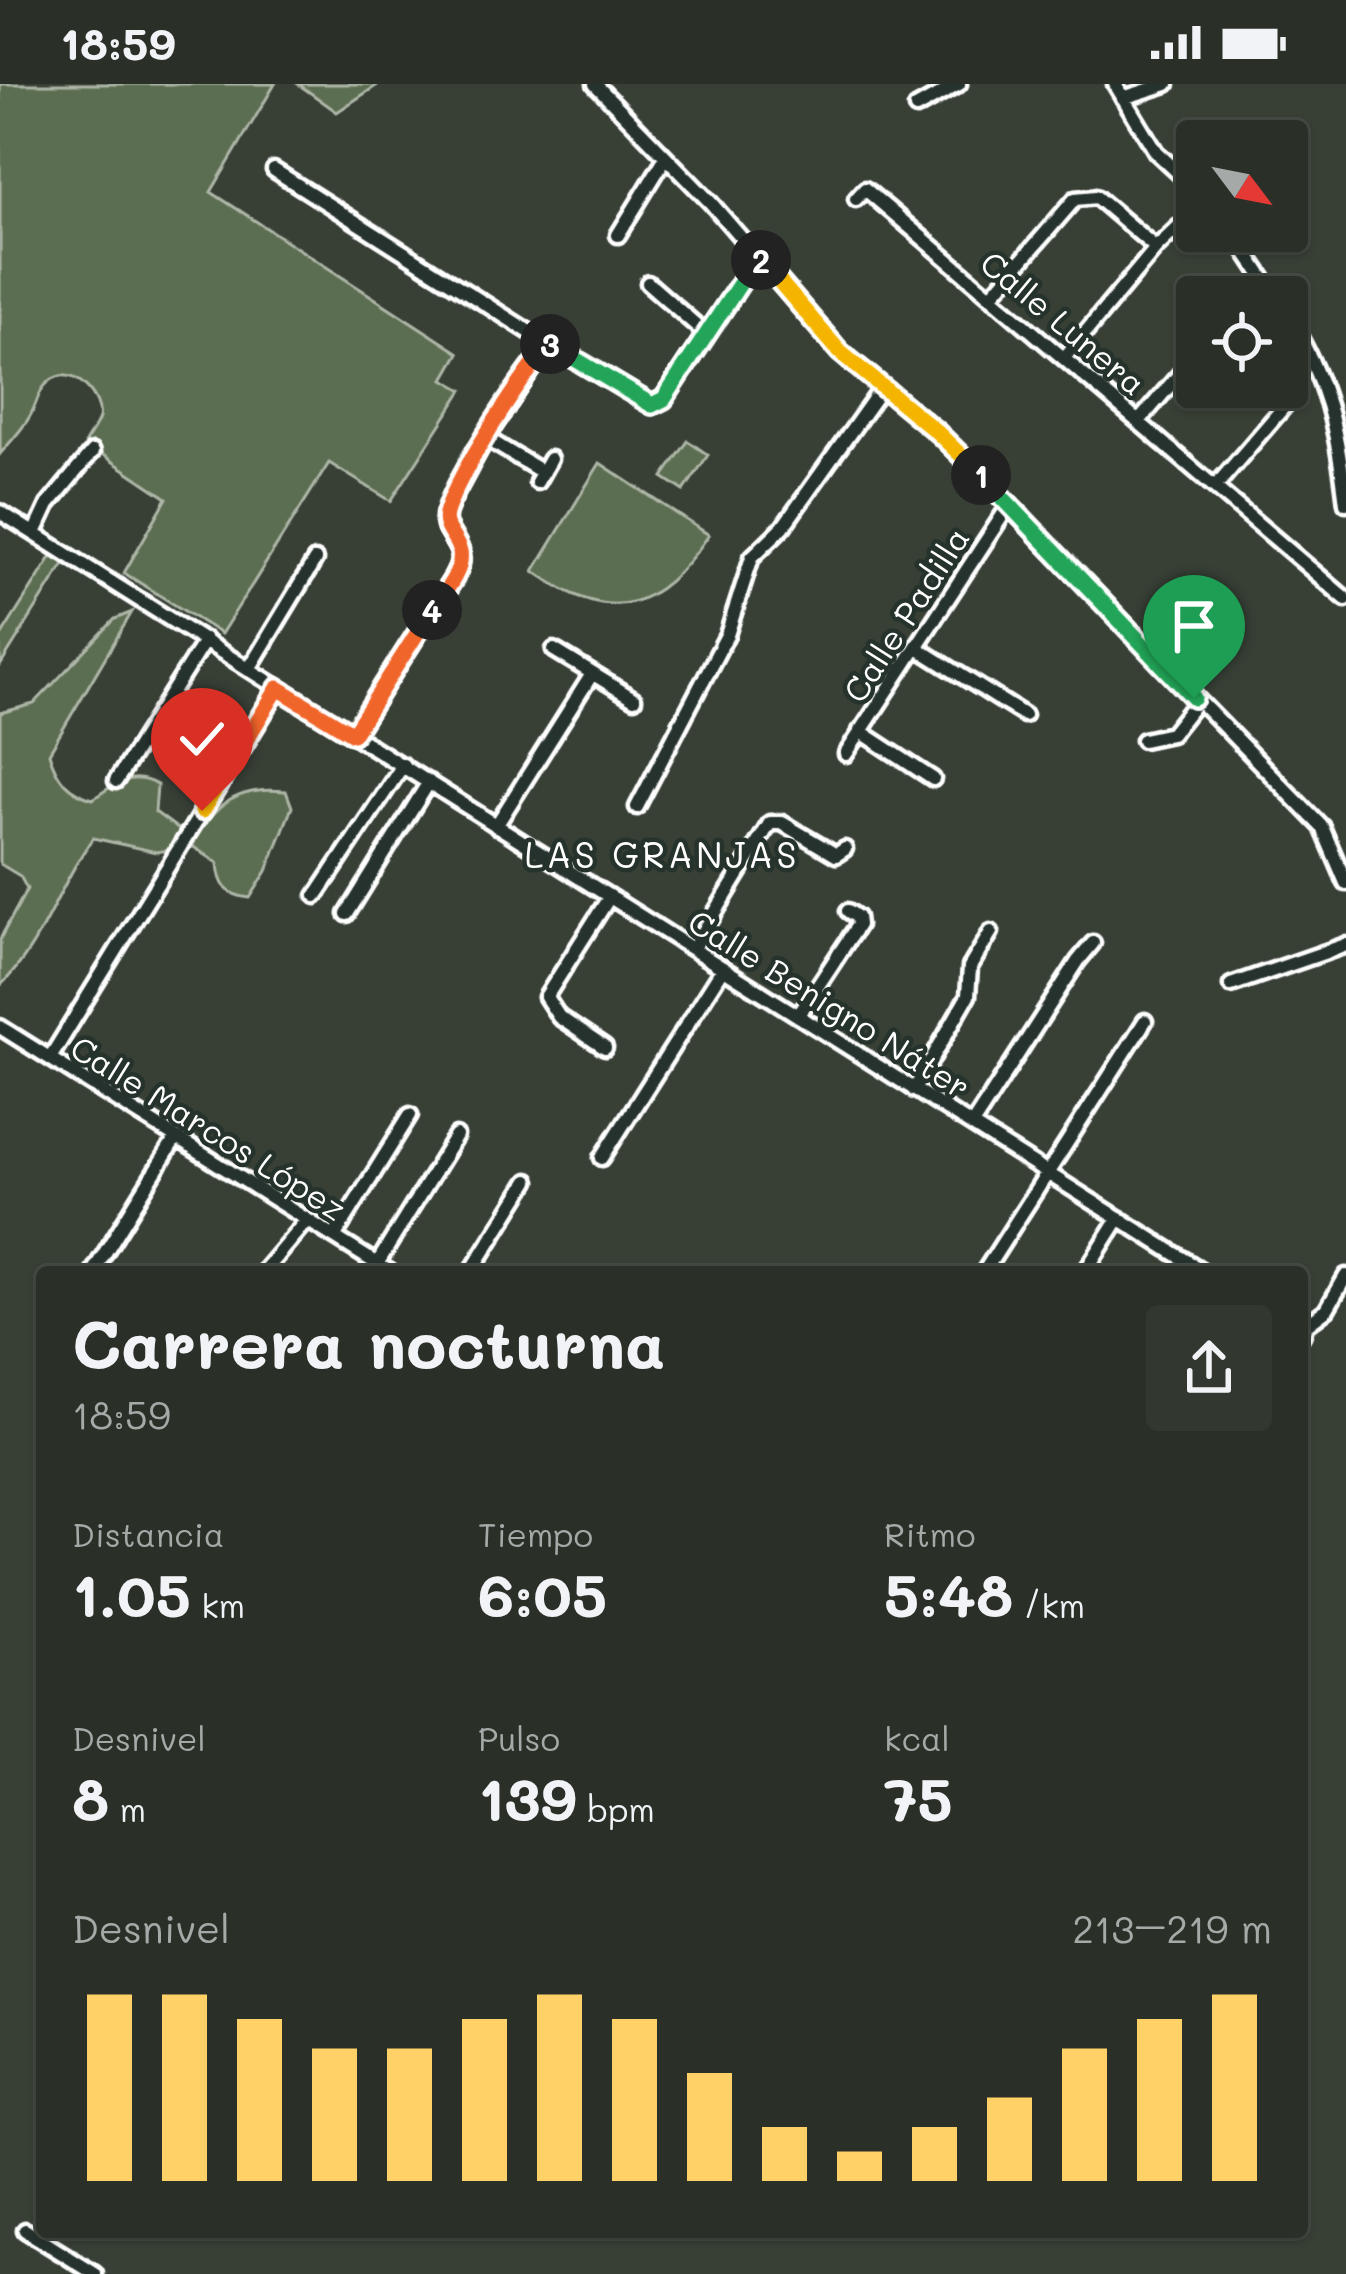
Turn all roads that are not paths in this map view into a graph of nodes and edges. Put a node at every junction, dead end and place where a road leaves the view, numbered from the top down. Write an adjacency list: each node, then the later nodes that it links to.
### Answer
1 (595, 84): 7 (street)
2 (959, 84): 6 (street)
3 (1114, 84): 5 (street)
4 (1167, 84): 5 (street)
5 (1123, 98): 9 (street)
6 (916, 108)
7 (666, 157): 12 (street); 14 (street)
8 (274, 170): 18 (street)
9 (1176, 171)
10 (856, 199): 16 (street, Calle Lunera)
11 (1176, 229): 13 (street)
12 (618, 236)
13 (1156, 248): 16 (street); 20 (street)
14 (758, 256): 17 (street); 22 (street)
15 (648, 283): 17 (street)
16 (991, 296): 20 (street, Calle Lunera)
17 (705, 333): 18 (street)
18 (549, 344): 25 (street)
19 (1308, 350): 29 (street)
20 (1064, 358): 24 (street, Calle Lunera)
21 (1176, 378): 24 (street)
22 (881, 389): 30 (street); 52 (street)
23 (1283, 408): 28 (street)
24 (1140, 420): 28 (street, Calle Lunera)
25 (486, 438): 27 (street); 45 (street)
26 (92, 452): 32 (street)
27 (550, 458)
28 (1215, 487): 34 (street, Calle Lunera)
29 (1346, 503)
30 (1010, 504): 36 (street, Calle Padilla); 42 (street)
31 (0, 512): 32 (street, Calle Benigno Náter)
32 (35, 533): 35 (street, Calle Benigno Náter)
33 (315, 560): 38 (street)
34 (1346, 599)
35 (206, 640): 38 (street, Calle Benigno Náter); 50 (street)
36 (916, 647): 43 (street); 44 (street, Calle Padilla)
37 (554, 650): 39 (street)
38 (249, 669): 40 (street, Calle Benigno Náter)
39 (592, 674): 41 (street); 53 (street)
40 (278, 688): 45 (street, Calle Benigno Náter); 70 (street)
41 (634, 699)
42 (1197, 701): 46 (street); 55 (street)
43 (1024, 715)
44 (860, 730): 47 (street, Calle Padilla); 49 (street)
45 (353, 734): 48 (street, Calle Benigno Náter)
46 (1143, 740)
47 (846, 754)
48 (403, 765): 51 (street, Calle Benigno Náter); 56 (street)
49 (933, 779)
50 (116, 781)
51 (429, 782): 53 (street, Calle Benigno Náter); 59 (street)
52 (637, 806)
53 (496, 826): 57 (street, Calle Benigno Náter)
54 (845, 849): 63 (street)
55 (1346, 883)
56 (316, 896)
57 (610, 896): 63 (street, Calle Benigno Náter); 69 (street)
58 (848, 911): 66 (street)
59 (347, 914)
60 (991, 932): 71 (street)
61 (1093, 943): 73 (street)
62 (1346, 945): 65 (street)
63 (693, 949): 64 (street, Calle Benigno Náter)
64 (723, 968): 66 (street, Calle Benigno Náter); 76 (street)
65 (1231, 985)
66 (798, 1016): 71 (street, Calle Benigno Náter)
67 (1145, 1021): 77 (street)
68 (0, 1027): 70 (street, Calle Marcos López)
69 (605, 1048)
70 (50, 1058): 75 (street, Calle Marcos López)
71 (914, 1090): 73 (street, Calle Benigno Náter)
72 (410, 1115): 81 (street)
73 (971, 1125): 77 (street, Calle Benigno Náter)
74 (456, 1136): 85 (street)
75 (176, 1138): 80 (street, Calle Marcos López); 82 (street)
76 (602, 1158)
77 (1048, 1173): 79 (street, Calle Benigno Náter); 87 (street)
78 (528, 1181): 86 (street)
79 (1119, 1218): 88 (street); 89 (street, Calle Benigno Náter)
80 (307, 1220): 81 (street, Calle Marcos López); 83 (street)
81 (334, 1237): 84 (street, Calle Marcos López)
82 (96, 1266)
83 (268, 1266)
84 (376, 1266)
85 (382, 1266)
86 (475, 1266)
87 (988, 1266)
88 (1089, 1266)
89 (1188, 1266)
90 (1346, 1276): 91 (street)
91 (1308, 1325)
92 (25, 2230): 93 (street)
93 (36, 2237)
94 (38, 2238): 95 (street)
95 (95, 2274)

